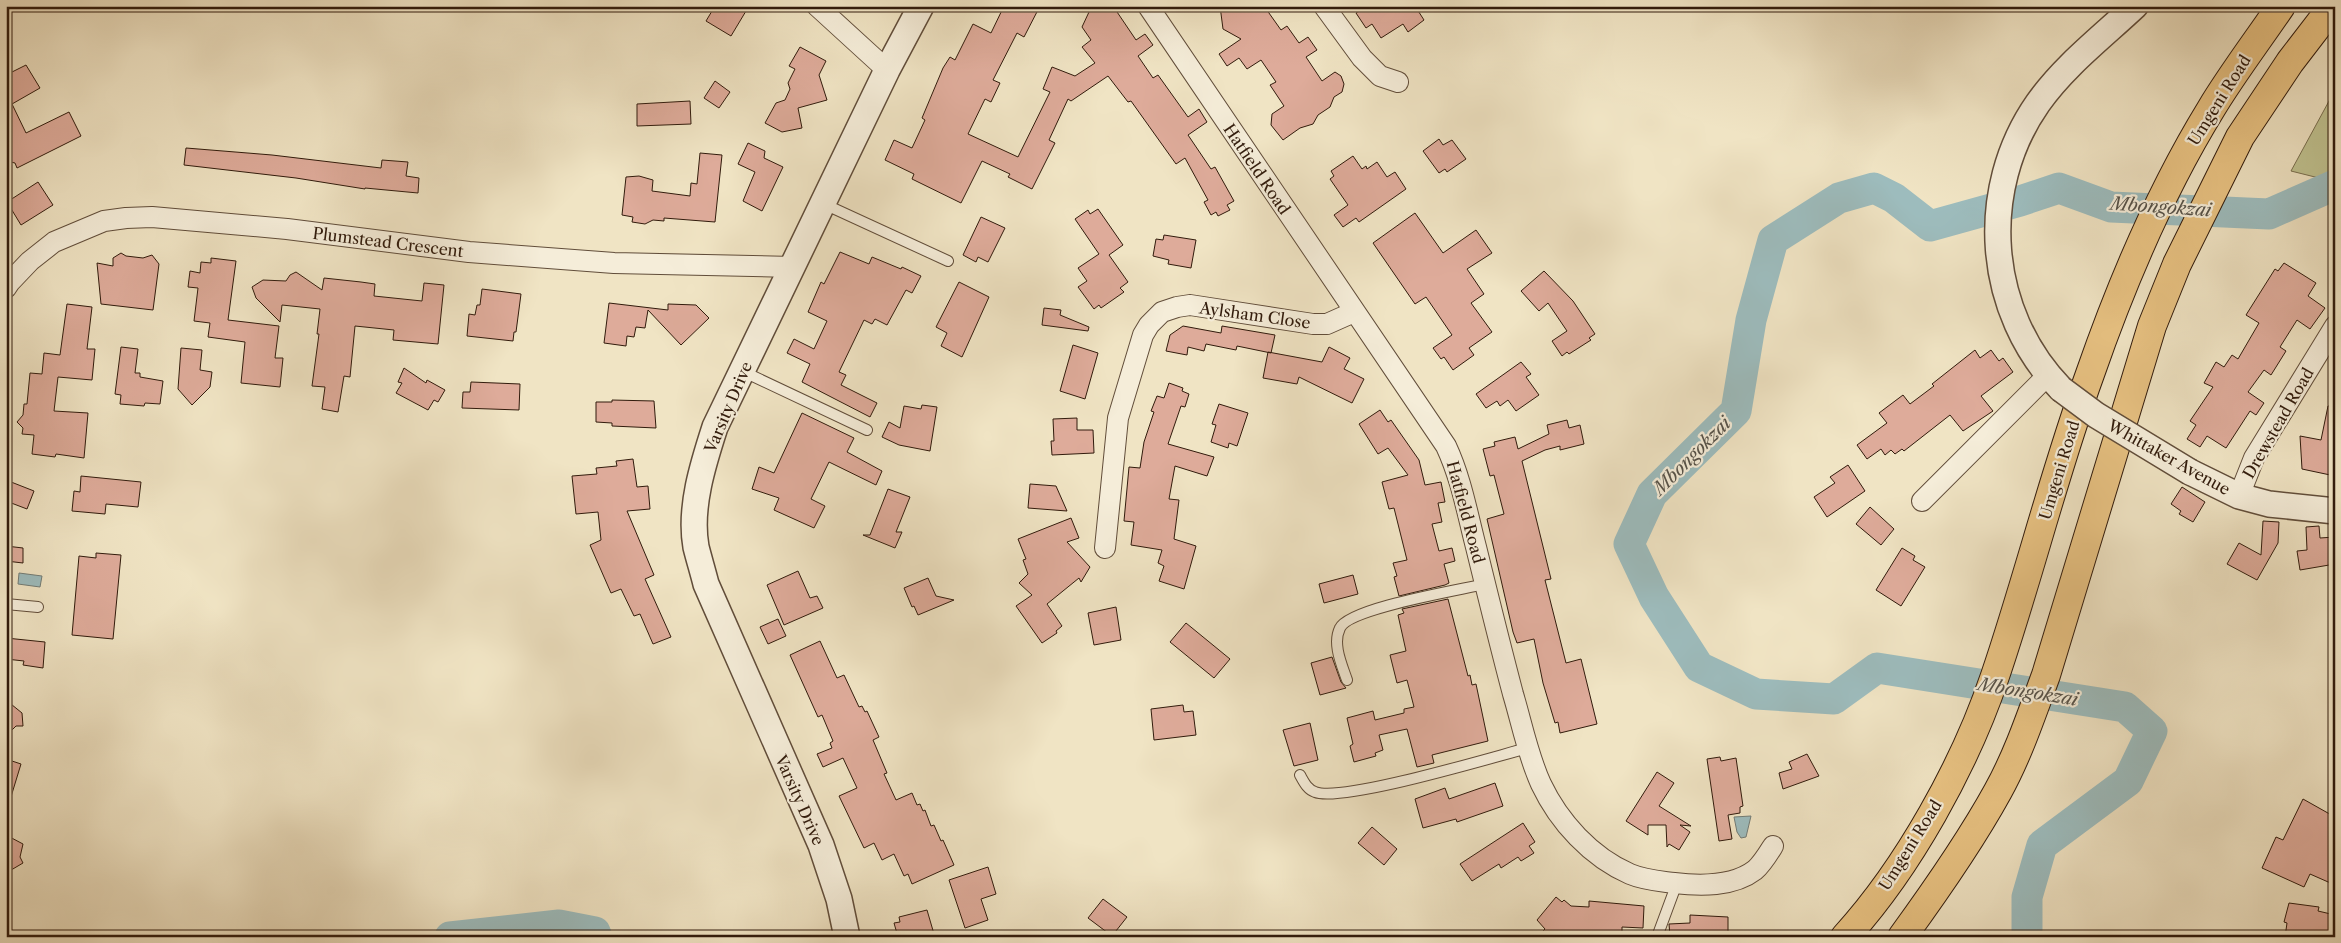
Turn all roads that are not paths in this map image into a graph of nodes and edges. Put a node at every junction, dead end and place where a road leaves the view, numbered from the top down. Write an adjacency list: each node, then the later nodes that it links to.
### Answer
1 (817, 6): 8 (street)
2 (1148, 6): 14 (street, Hatfield Road)
3 (1324, 6): 9 (street)
4 (2135, 6): 17 (street, Whittaker Avenue)
5 (2282, 6): 33 (highway, Umgeni Road)
6 (2333, 6): 34 (highway)
7 (915, 9): 8 (street, Varsity Drive)
8 (887, 70): 10 (street, Varsity Drive)
9 (1398, 82)
10 (823, 204): 11 (lane); 12 (street, Varsity Drive)
11 (948, 261)
12 (793, 267): 13 (street, Plumstead Crescent); 16 (street, Varsity Drive)
13 (6, 288)
14 (1354, 312): 22 (street, Aylsham Close); 23 (street, Hatfield Road)
15 (2335, 326): 19 (street, Drewstead Road)
16 (742, 371): 18 (lane); 31 (street, Varsity Drive)
17 (2054, 382): 19 (street, Whittaker Avenue, bridge); 20 (street)
18 (867, 430)
19 (2239, 496): 21 (street, Whittaker Avenue)
20 (1922, 501)
21 (2335, 511)
22 (1105, 548)
23 (1485, 584): 26 (lane); 27 (street, Hatfield Road)
24 (6, 604): 25 (lane)
25 (38, 607)
26 (1347, 680)
27 (1528, 748): 28 (lane); 30 (street, Hatfield Road)
28 (1300, 775)
29 (1773, 846): 30 (street, Hatfield Road)
30 (1676, 883): 32 (lane)
31 (847, 937)
32 (1657, 937)
33 (1845, 937)
34 (1902, 937)

